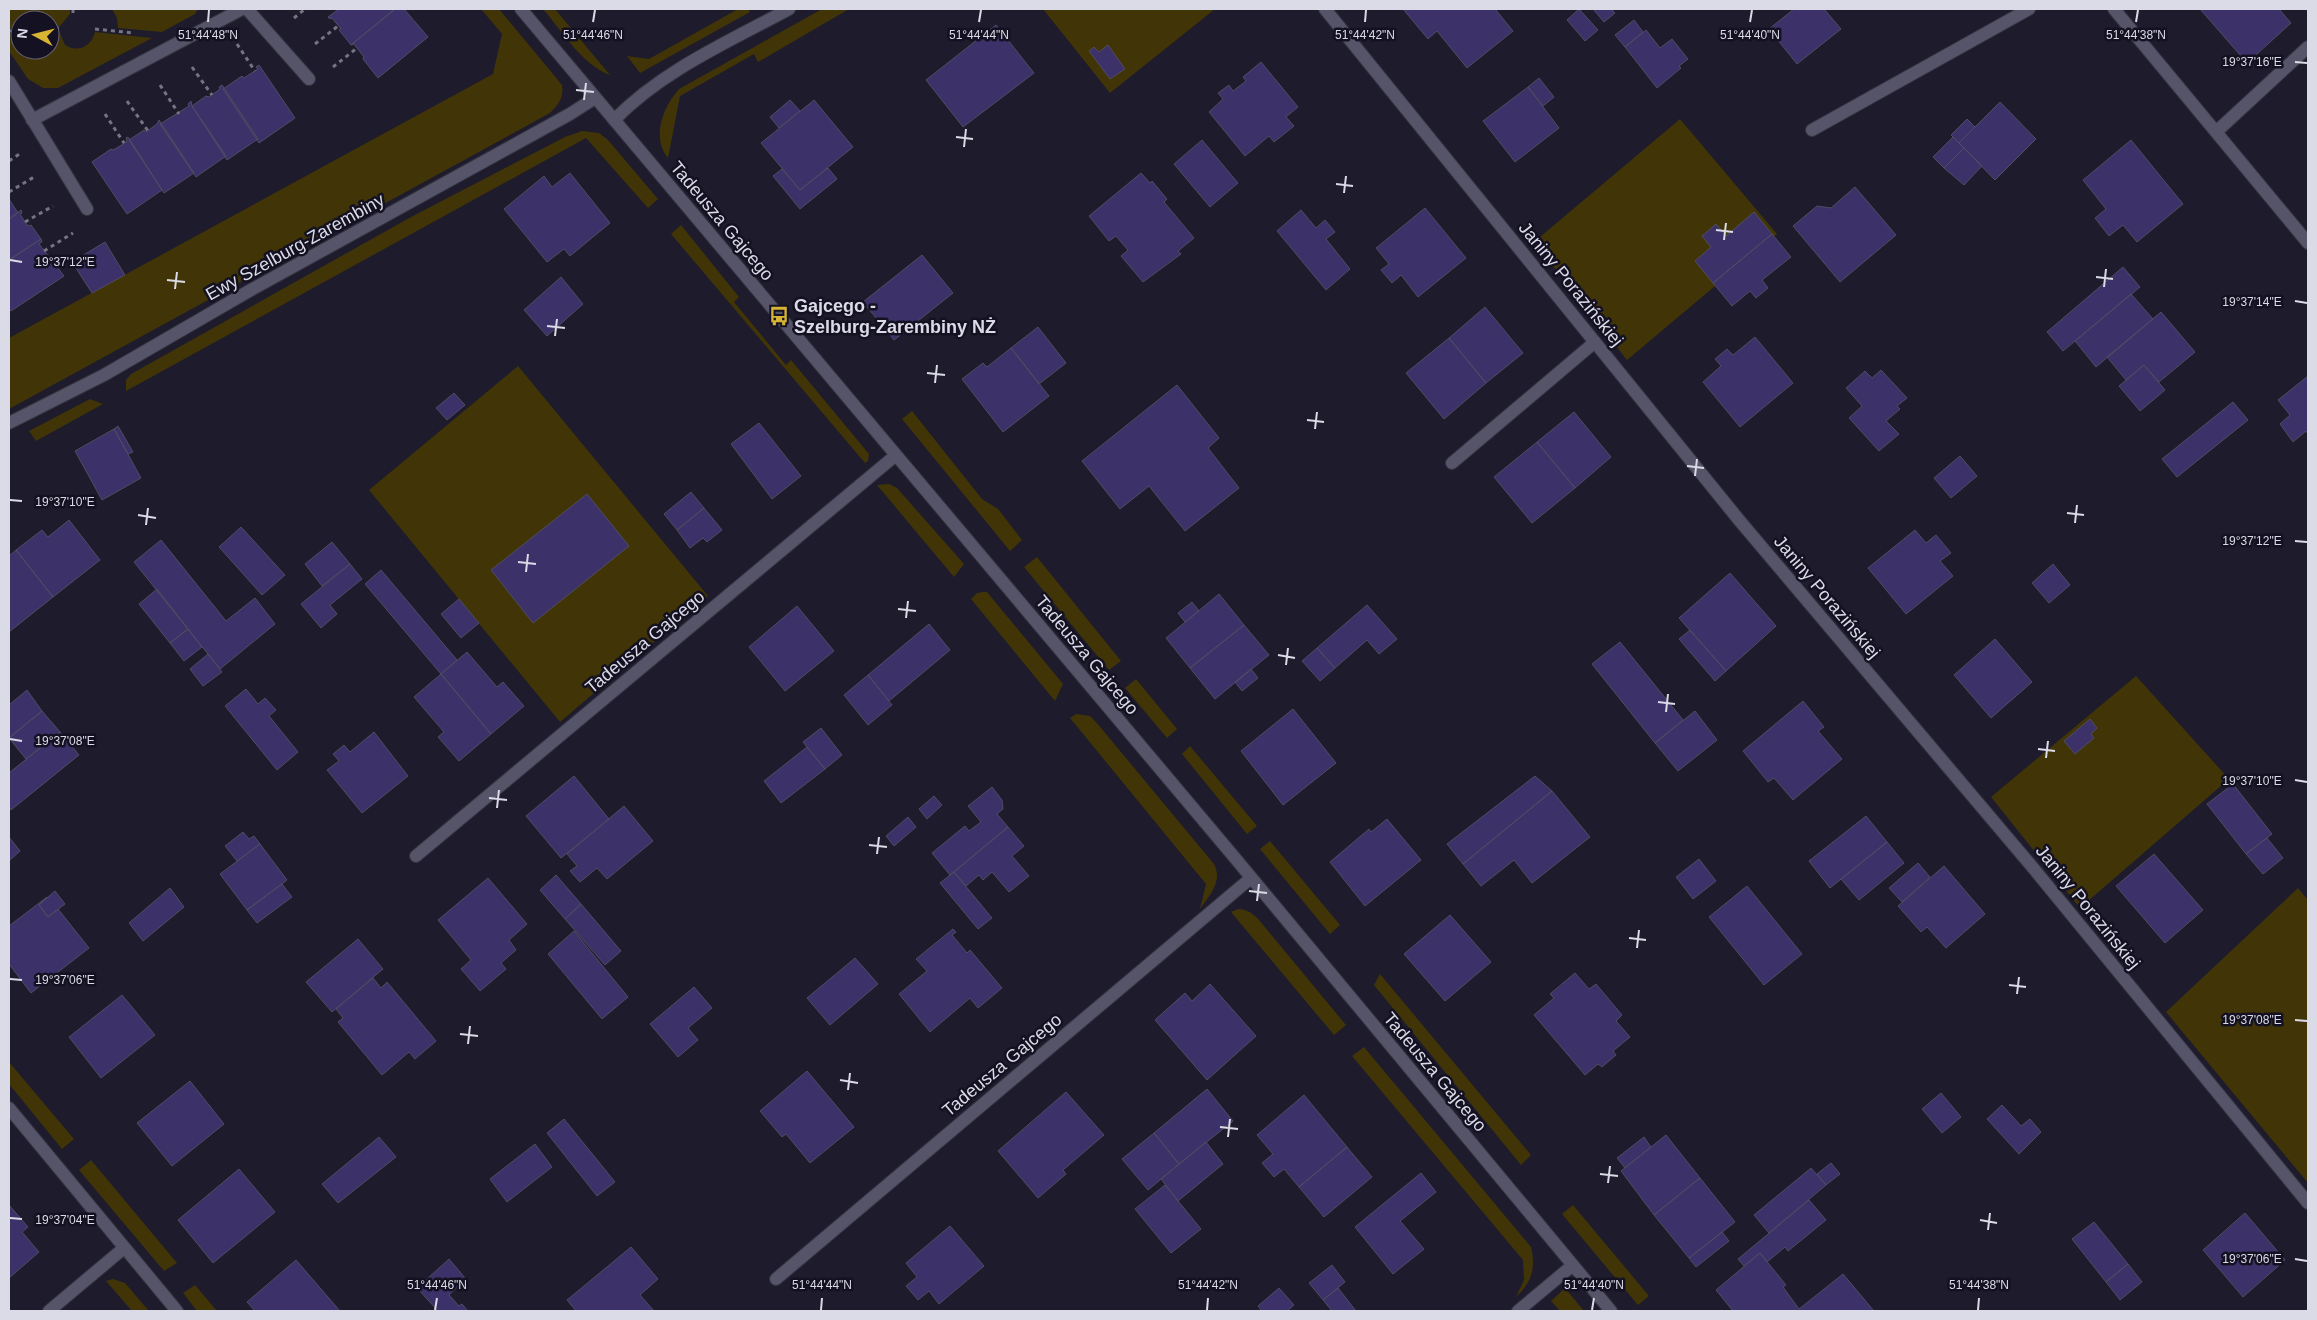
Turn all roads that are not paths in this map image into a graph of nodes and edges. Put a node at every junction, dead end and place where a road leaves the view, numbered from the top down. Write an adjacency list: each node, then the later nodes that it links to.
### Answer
1 (242, 9): 12 (street)
2 (247, 9): 9 (street)
3 (521, 9): 11 (street, Tadeusza Gajcego)
4 (789, 9): 13 (street)
5 (1325, 9): 18 (street, Janiny Porazińskiej)
6 (2029, 9): 14 (street)
7 (2114, 9): 15 (street)
8 (2308, 47): 15 (street)
9 (310, 79)
10 (9, 81): 12 (street)
11 (595, 98): 13 (street, Tadeusza Gajcego); 19 (street, Ewy Szelburg-Zarembiny)
12 (32, 120): 16 (street)
13 (614, 120): 20 (street, Tadeusza Gajcego)
14 (1812, 130)
15 (2216, 132): 17 (street)
16 (87, 209)
17 (2308, 243)
18 (1595, 342): 21 (street); 25 (street, Janiny Porazińskiej)
19 (9, 423)
20 (896, 455): 22 (street, Tadeusza Gajcego); 23 (street, Tadeusza Gajcego)
21 (1452, 463)
22 (416, 856)
23 (1251, 878): 27 (street, Tadeusza Gajcego); 28 (street, Tadeusza Gajcego)
24 (9, 1108): 26 (street)
25 (2308, 1203)
26 (124, 1248): 29 (street); 30 (street)
27 (1573, 1265): 31 (street); 32 (street, Tadeusza Gajcego)
28 (776, 1279)
29 (49, 1311)
30 (177, 1311)
31 (1518, 1311)
32 (1611, 1311)

